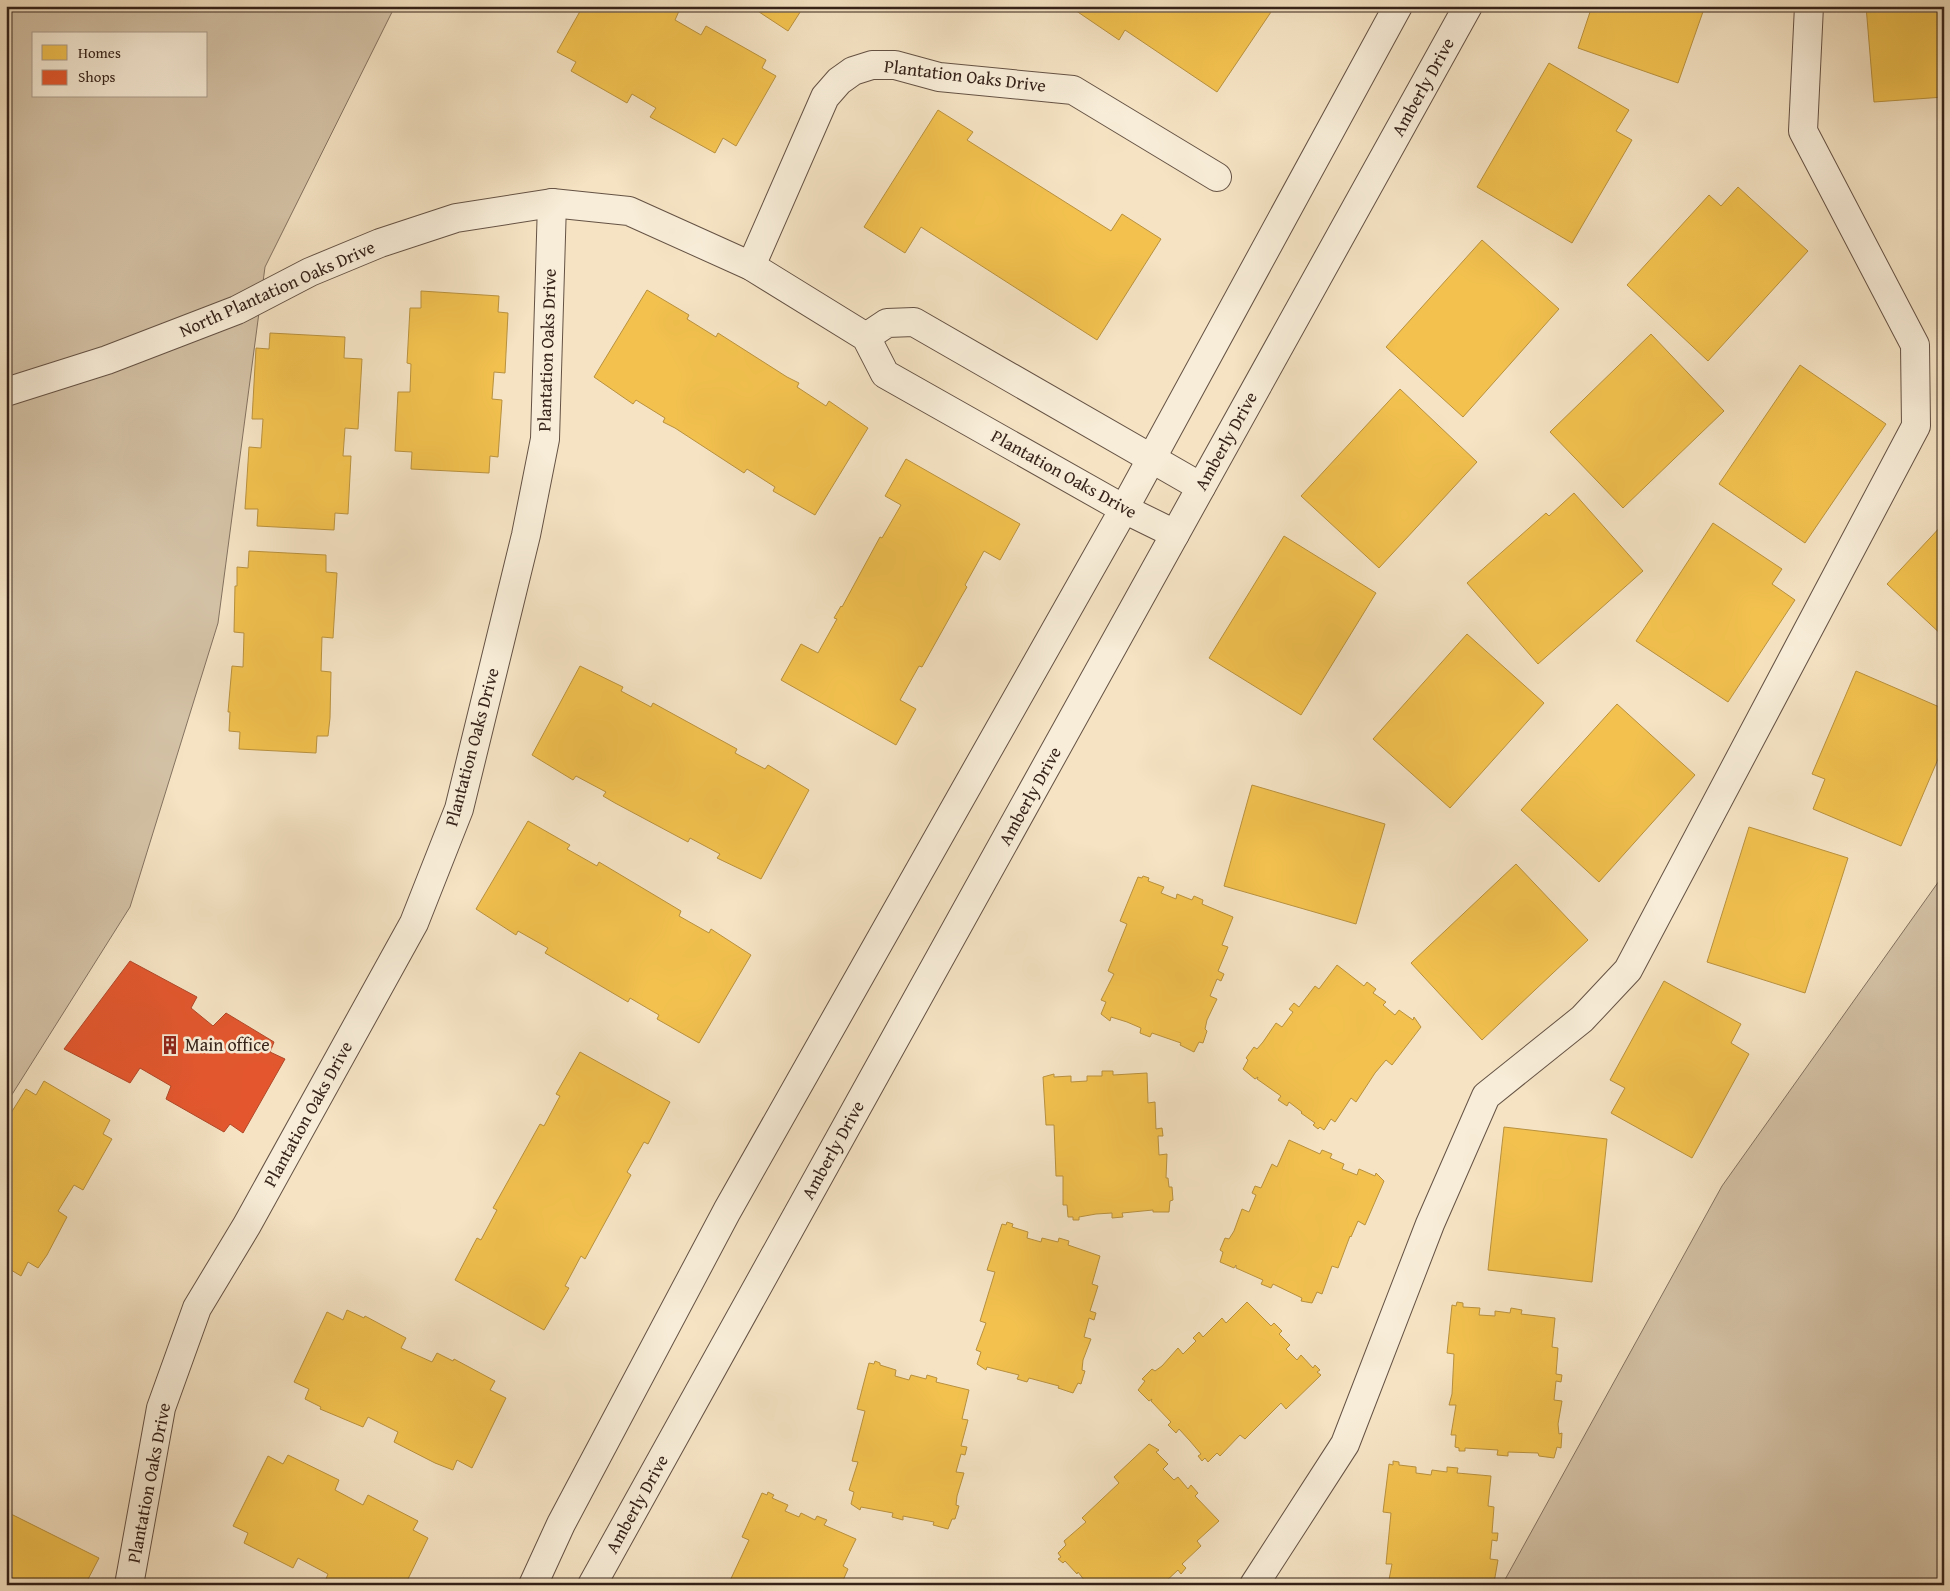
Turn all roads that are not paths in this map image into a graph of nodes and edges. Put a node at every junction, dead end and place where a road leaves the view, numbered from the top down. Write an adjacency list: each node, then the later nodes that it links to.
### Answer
1 (1398, 6): 9 (street)
2 (1468, 6): 10 (street, Amberly Drive)
3 (1808, 6): 16 (street)
4 (1217, 177): 6 (street, Plantation Oaks Drive)
5 (552, 203): 6 (street); 8 (street, North Plantation Oaks Drive); 13 (street, Plantation Oaks Drive)
6 (751, 266): 7 (street)
7 (866, 337): 9 (street); 11 (street, Plantation Oaks Drive)
8 (6, 392)
9 (1151, 459): 10 (street); 11 (street)
10 (1201, 487): 12 (street, Amberly Drive)
11 (1124, 509): 12 (street, Plantation Oaks Drive); 14 (street)
12 (1175, 534): 15 (street, Amberly Drive)
13 (129, 1585)
14 (533, 1585)
15 (592, 1585)
16 (1254, 1585)

